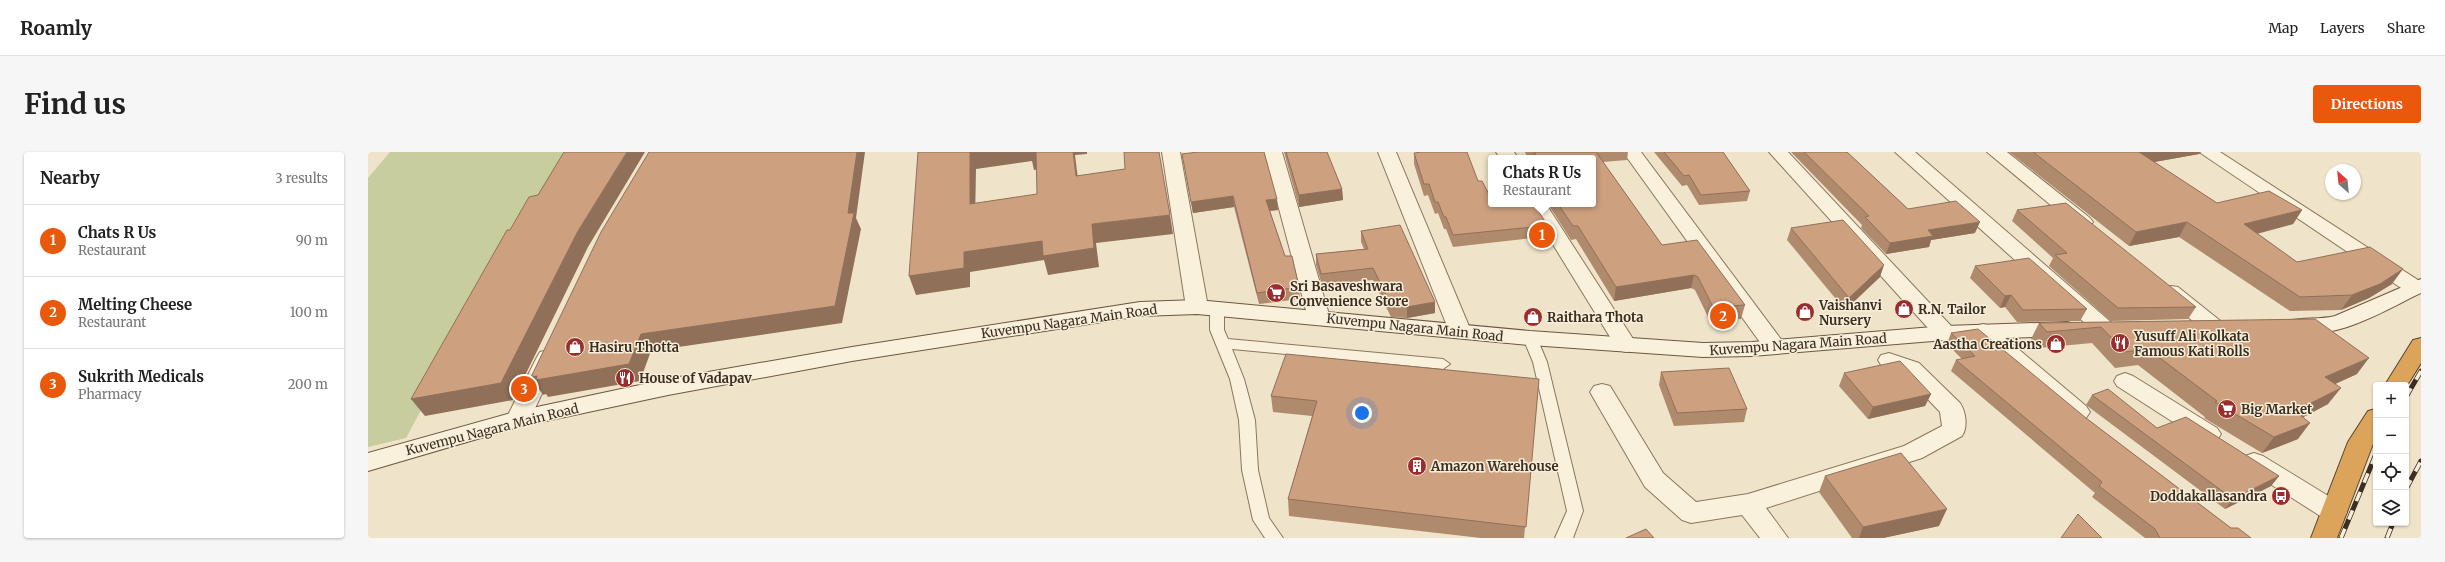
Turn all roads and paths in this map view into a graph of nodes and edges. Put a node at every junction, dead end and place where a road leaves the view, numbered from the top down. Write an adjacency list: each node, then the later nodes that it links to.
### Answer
1 (1171, 152): 13 (street)
2 (1273, 152): 14 (street)
3 (1387, 152): 21 (street)
4 (1632, 152): 29 (street)
5 (1778, 152): 23 (street)
6 (1904, 152): 20 (street)
7 (1996, 152): 10 (street)
8 (2208, 152): 12 (street)
9 (1540, 207): 27 (street)
10 (2100, 235)
11 (2154, 279): 19 (street)
12 (2417, 286): 16 (street)
13 (1207, 308): 14 (street, Kuvempu Nagara Main Road); 26 (lane); 36 (street, Kuvempu Nagara Main Road)
14 (1320, 318): 21 (street, Kuvempu Nagara Main Road)
15 (2238, 327): 19 (street)
16 (2276, 327)
17 (2128, 328): 20 (street, Kuvempu Nagara Main Road)
18 (2184, 328): 19 (street)
19 (2215, 328)
20 (2105, 329): 22 (street, Kuvempu Nagara Main Road)
21 (1460, 331): 24 (street, Kuvempu Nagara Main Road)
22 (1983, 331): 23 (street, Kuvempu Nagara Main Road); 37 (street)
23 (1945, 333): 29 (street, Kuvempu Nagara Main Road)
24 (1530, 338): 27 (street, Kuvempu Nagara Main Road); 42 (lane)
25 (555, 341): 36 (street)
26 (1221, 343): 31 (lane); 41 (lane)
27 (1626, 345): 29 (street, Kuvempu Nagara Main Road)
28 (2421, 345): 33 (highway)
29 (1776, 347)
30 (1889, 360): 39 (street)
31 (1443, 364)
32 (2125, 381): 40 (street)
33 (2398, 382)
34 (1602, 392): 39 (street)
35 (2375, 418): 40 (highway)
36 (518, 419): 38 (street, Kuvempu Nagara Main Road)
37 (2095, 426)
38 (368, 462)
39 (1748, 504): 43 (street)
40 (2334, 512): 44 (highway)
41 (1275, 538)
42 (1563, 538)
43 (1775, 538)
44 (2324, 538)

